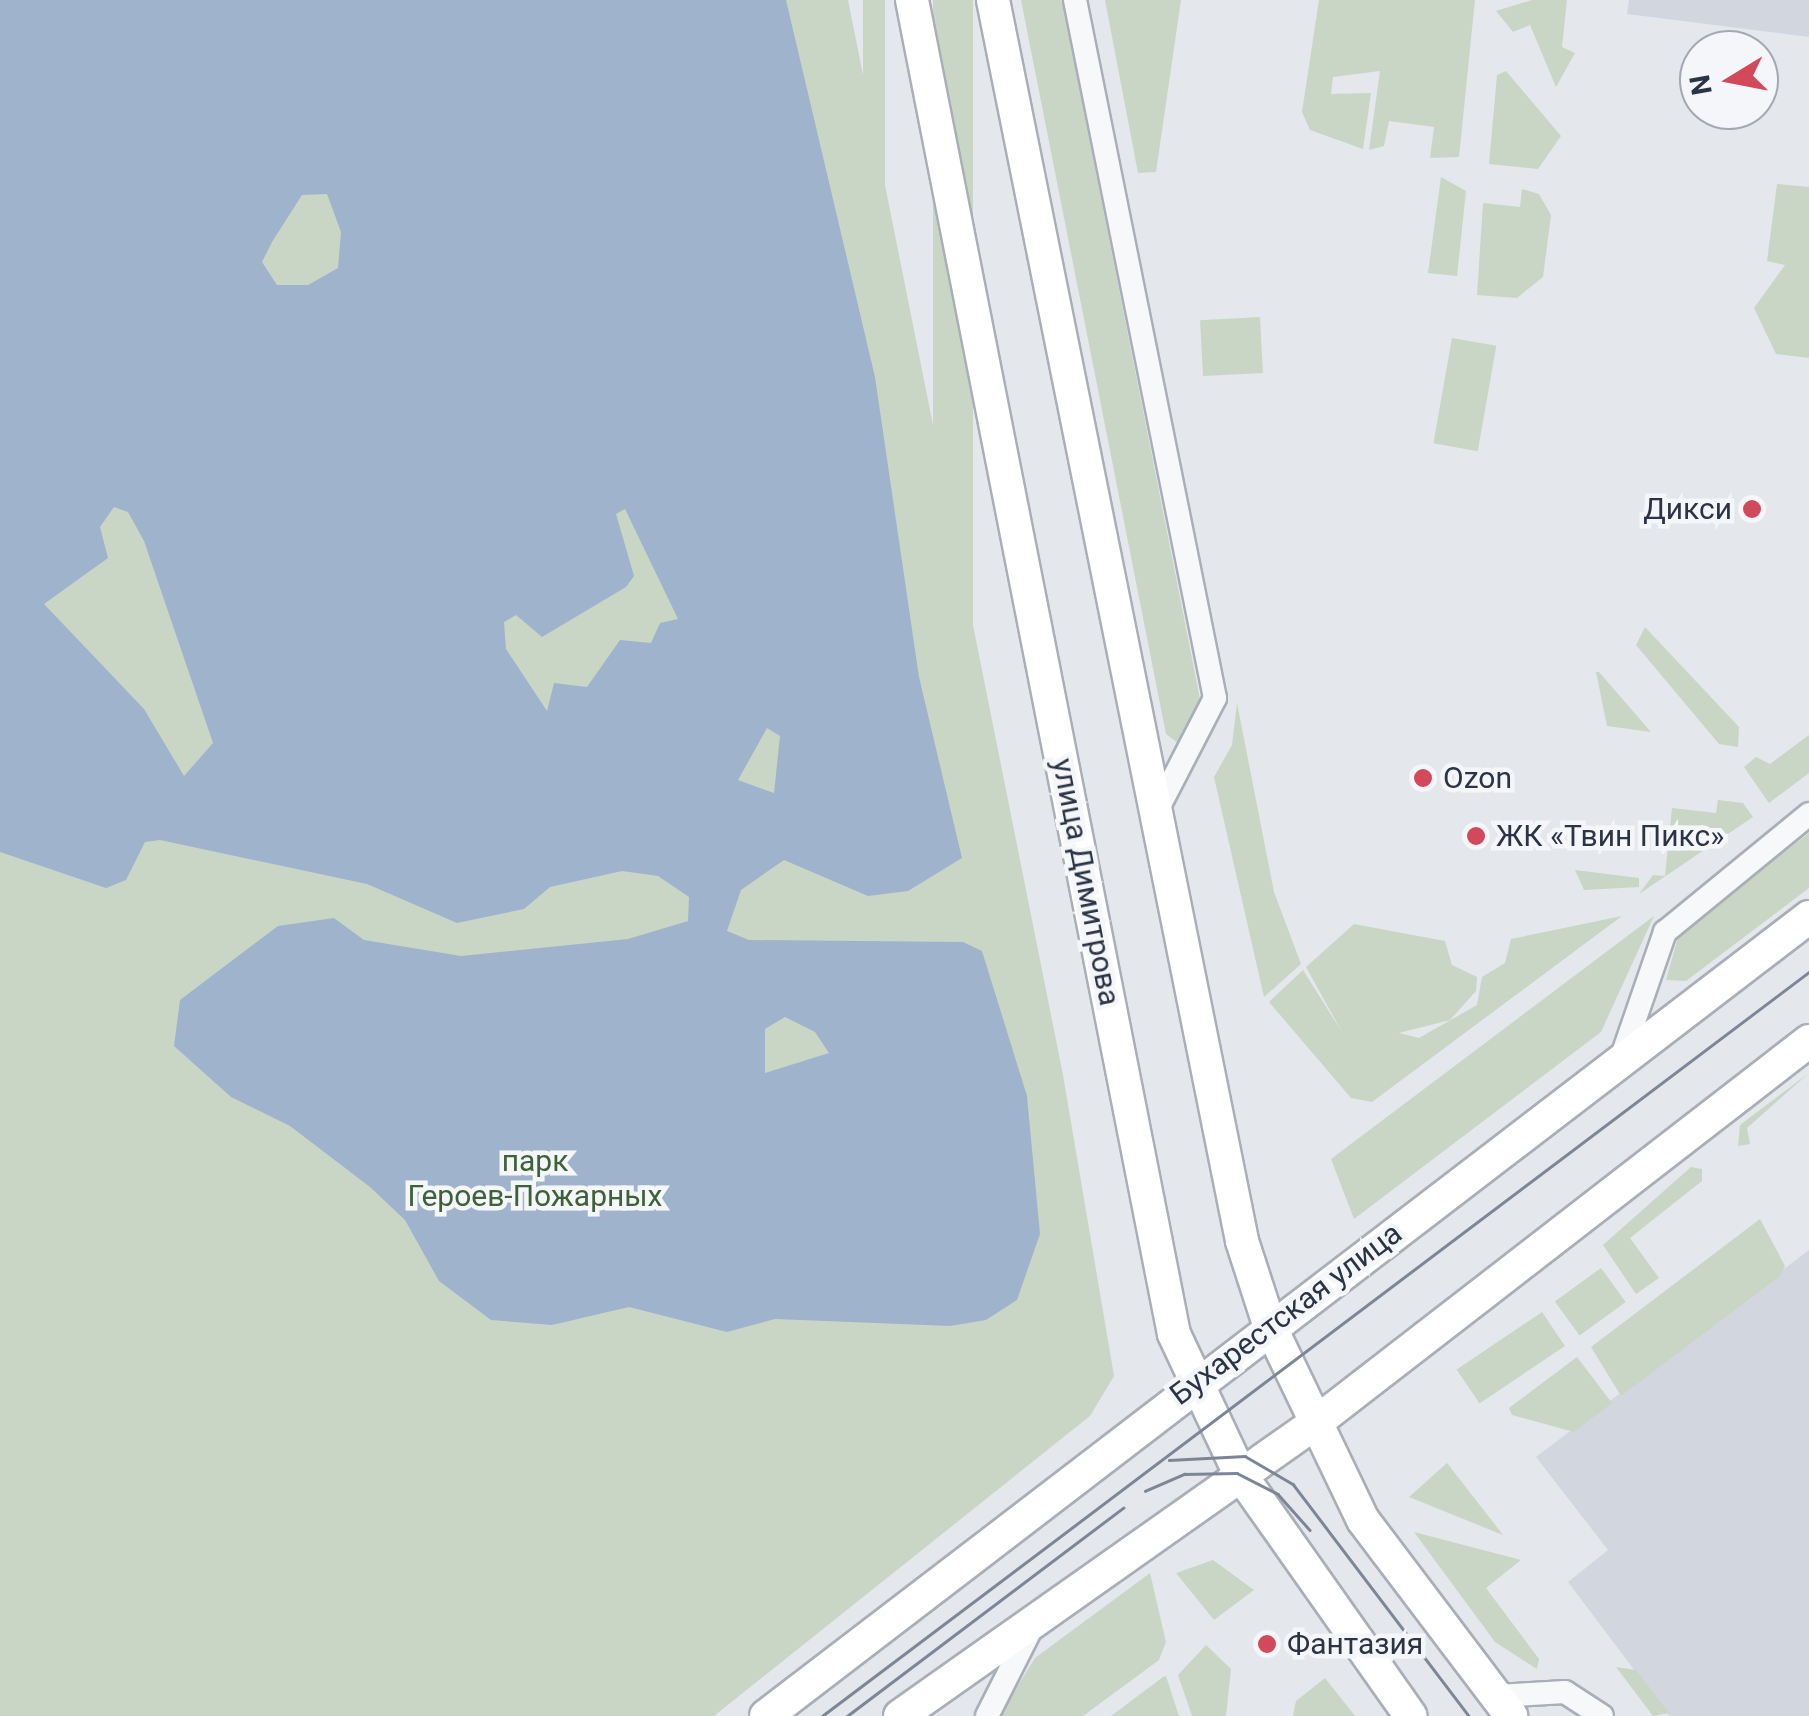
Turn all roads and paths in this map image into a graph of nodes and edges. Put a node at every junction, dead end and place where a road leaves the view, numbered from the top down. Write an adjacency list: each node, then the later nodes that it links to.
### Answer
1 (912, 0): 10 (street, улица Димитрова)
2 (993, 0): 5 (street)
3 (1076, 0): 5 (street)
4 (1809, 814): 8 (street)
5 (1154, 816): 9 (street)
6 (1809, 916): 8 (street, Бухарестская улица)
7 (1809, 1041): 11 (street)
8 (1620, 1062): 9 (street, Бухарестская улица)
9 (1269, 1324): 10 (street, Бухарестская улица); 11 (street)
10 (1195, 1382): 12 (street, улица Димитрова); 16 (street, Бухарестская улица)
11 (1314, 1424): 12 (street); 14 (street)
12 (1239, 1472): 13 (street); 15 (street, улица Димитрова)
13 (1032, 1627): 17 (street); 18 (street)
14 (1504, 1706): 19 (street)
15 (1407, 1713)
16 (766, 1716)
17 (900, 1716)
18 (986, 1716)
19 (1602, 1716)

